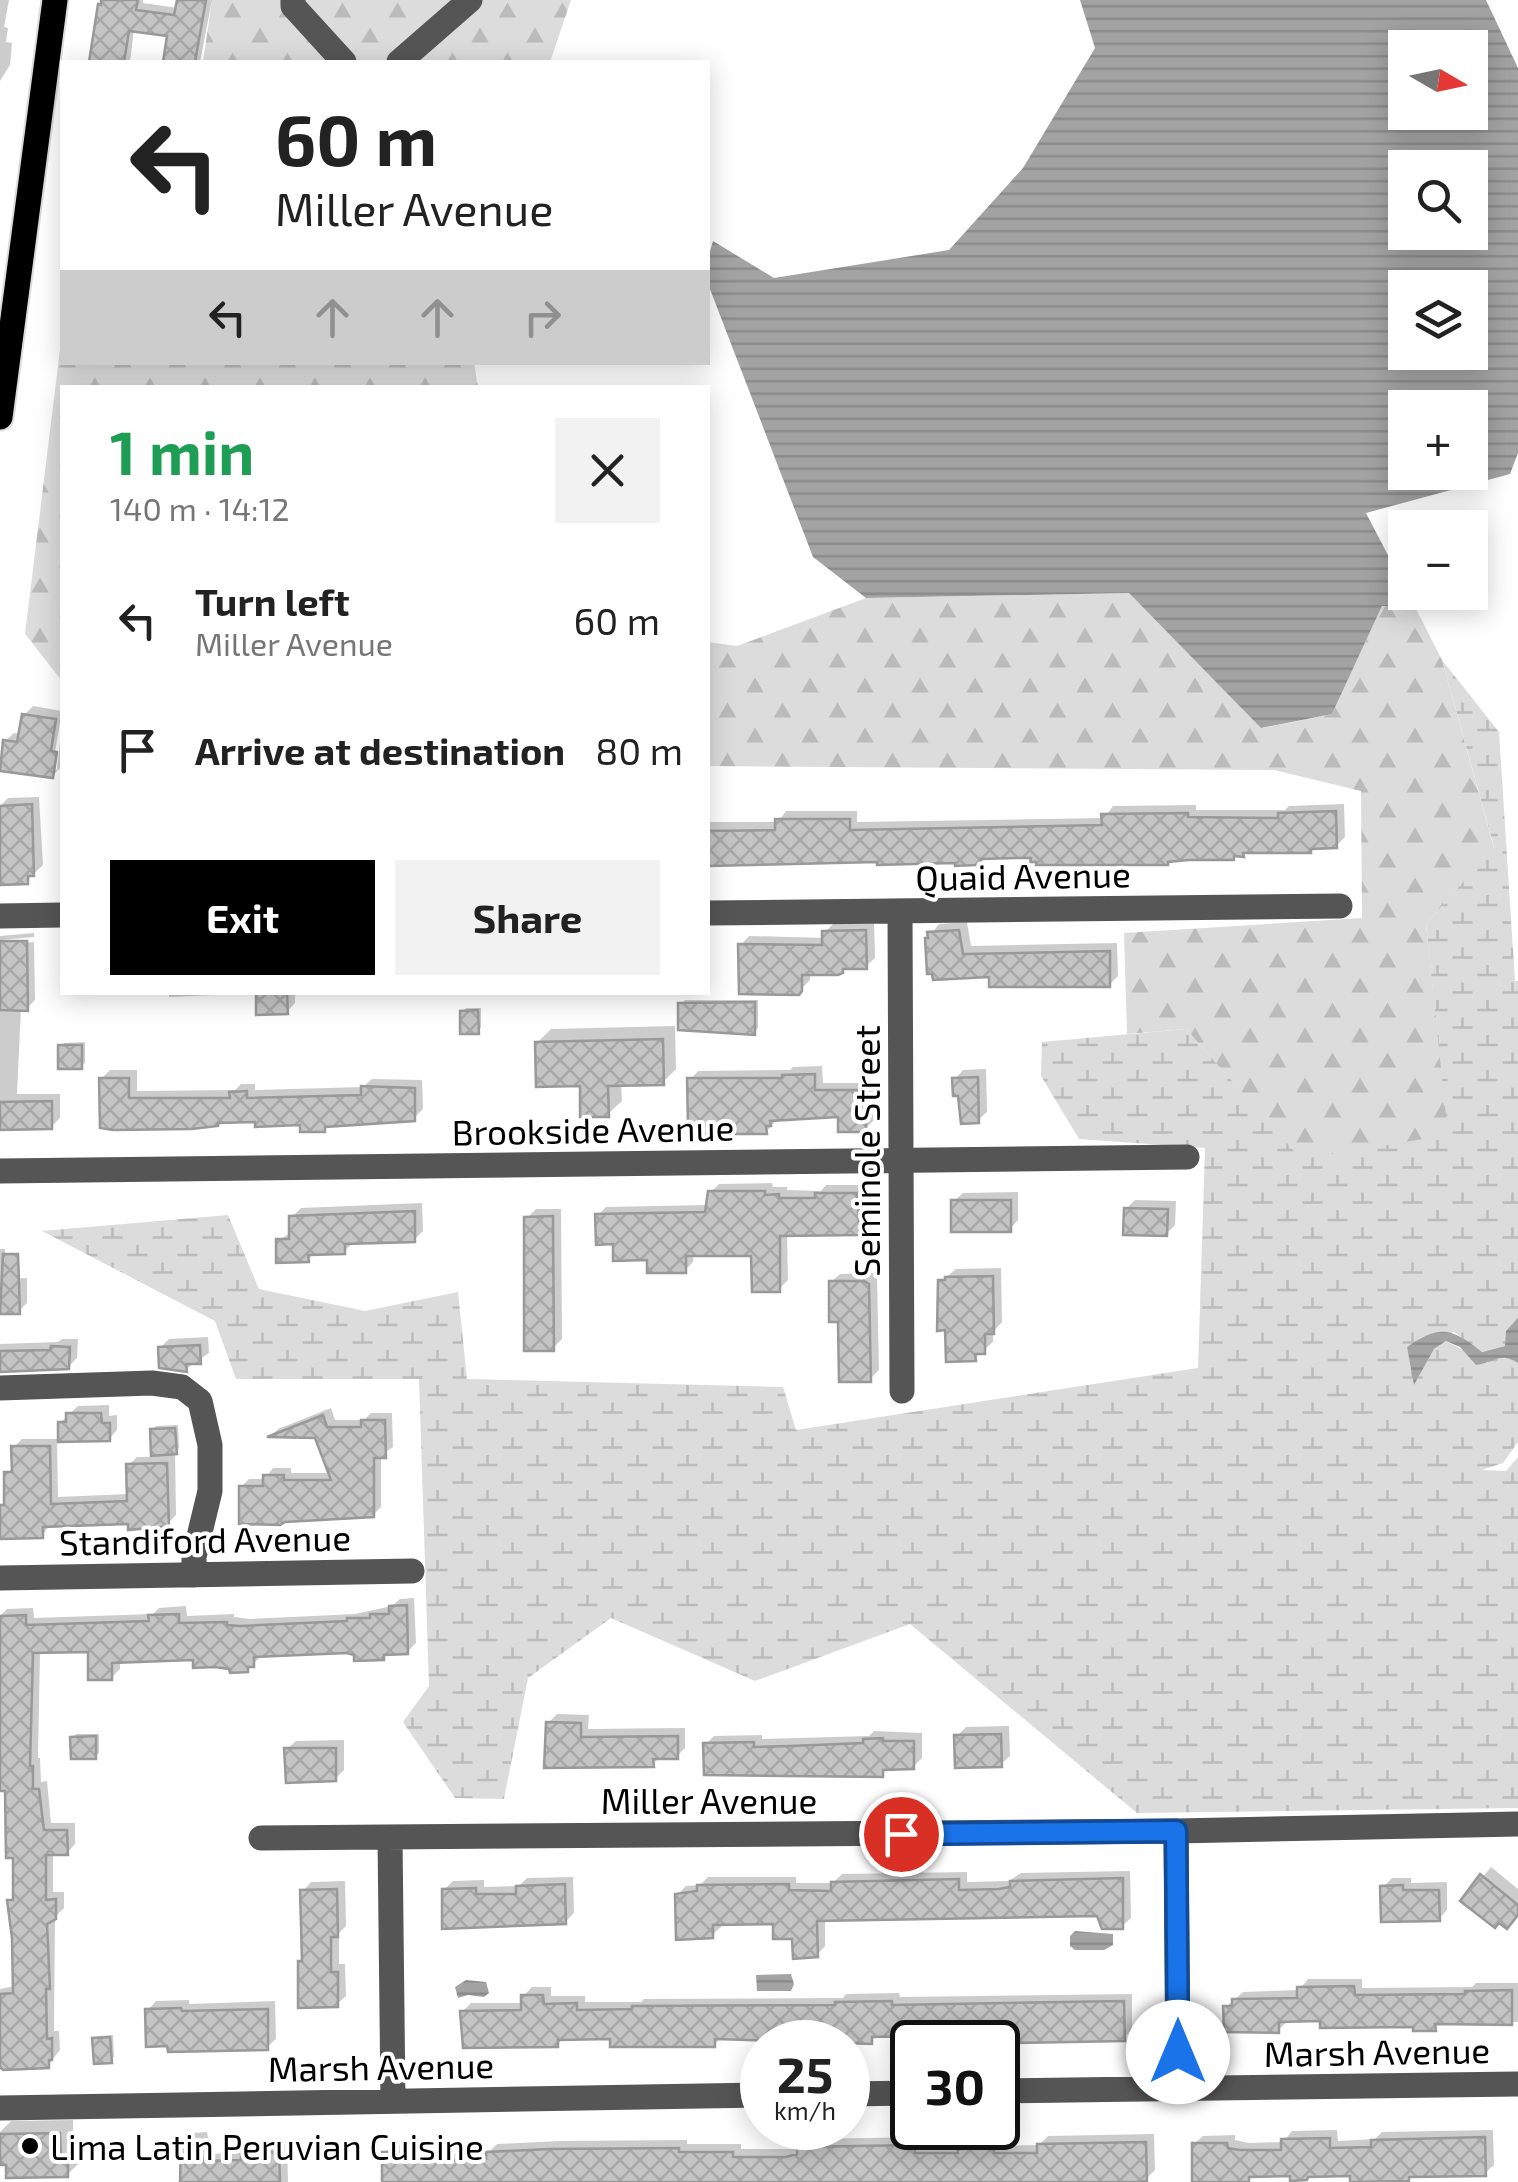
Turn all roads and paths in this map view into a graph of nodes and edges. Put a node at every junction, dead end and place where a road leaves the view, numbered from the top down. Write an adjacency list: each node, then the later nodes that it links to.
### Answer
1 (55, 0): 6 (main road)
2 (292, 0): 4 (street)
3 (470, 0): 5 (street)
4 (342, 60)
5 (401, 60)
6 (0, 417)
7 (1340, 906): 9 (street, Quaid Avenue)
8 (710, 912): 9 (street, Quaid Avenue)
9 (900, 912): 13 (street, Seminole Street)
10 (60, 915): 11 (street)
11 (0, 916)
12 (1187, 1156): 13 (street, Brookside Avenue)
13 (901, 1160): 14 (street, Brookside Avenue); 16 (street, Seminole Street)
14 (0, 1171)
15 (0, 1388): 18 (street)
16 (902, 1390)
17 (412, 1571): 18 (street, Standiford Avenue)
18 (194, 1575): 19 (street, Standiford Avenue)
19 (0, 1578)
20 (1518, 1824): 21 (street, Miller Avenue)
21 (1176, 1831): 23 (street, Miller Avenue); 25 (street)
22 (260, 1838): 23 (street, Miller Avenue)
23 (390, 1838): 28 (street)
24 (1518, 2084): 25 (street, Marsh Avenue)
25 (1178, 2088): 26 (street, Marsh Avenue)
26 (1020, 2091)
27 (740, 2095): 28 (street, Marsh Avenue)
28 (393, 2101): 29 (street, Marsh Avenue)
29 (0, 2108)

